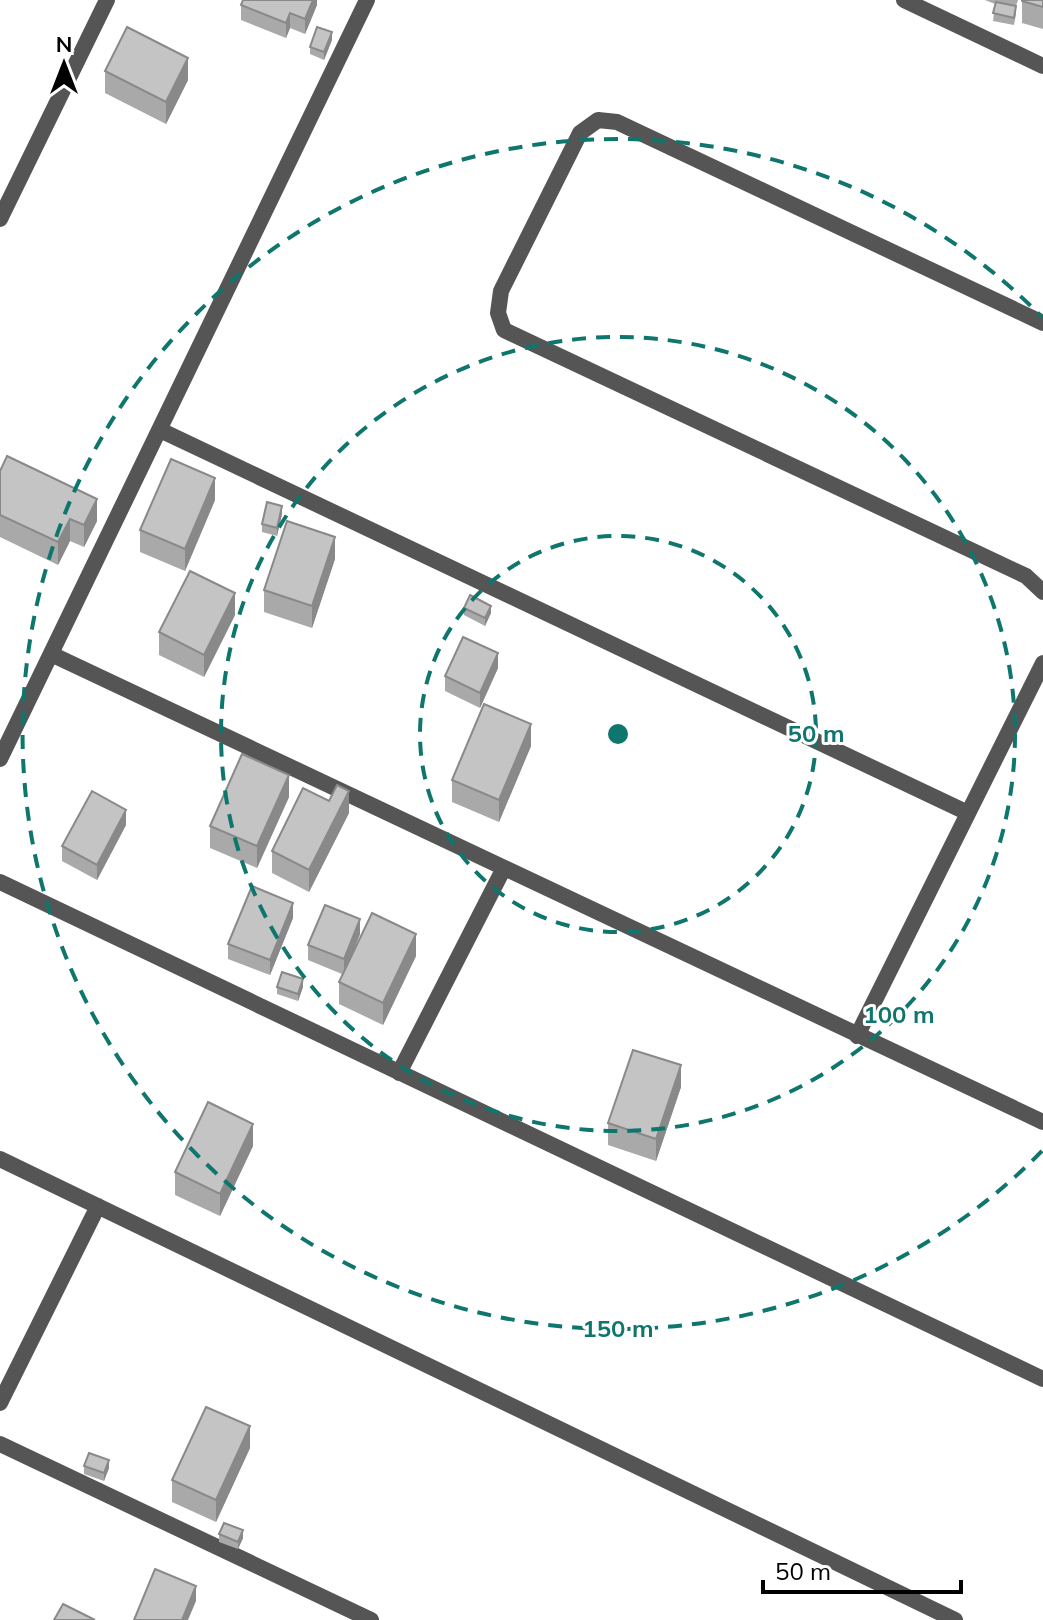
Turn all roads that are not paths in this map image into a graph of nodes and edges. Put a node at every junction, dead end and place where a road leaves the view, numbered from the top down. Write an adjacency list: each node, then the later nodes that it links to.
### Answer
1 (107, 0): 5 (street)
2 (367, 0): 7 (street)
3 (904, 0): 4 (street)
4 (1043, 66)
5 (0, 219)
6 (1043, 323): 8 (street)
7 (160, 430): 9 (street); 12 (street)
8 (1043, 592)
9 (51, 654): 11 (street); 13 (street)
10 (1043, 663): 12 (street)
11 (0, 759)
12 (968, 813): 15 (street)
13 (504, 868): 15 (street); 16 (street)
14 (0, 882): 16 (street)
15 (857, 1036): 17 (street)
16 (399, 1073): 20 (street)
17 (1043, 1122)
18 (0, 1159): 19 (street)
19 (98, 1206): 21 (street); 24 (street)
20 (1043, 1379)
21 (0, 1403)
22 (0, 1444): 23 (street)
23 (371, 1620)
24 (955, 1620)

